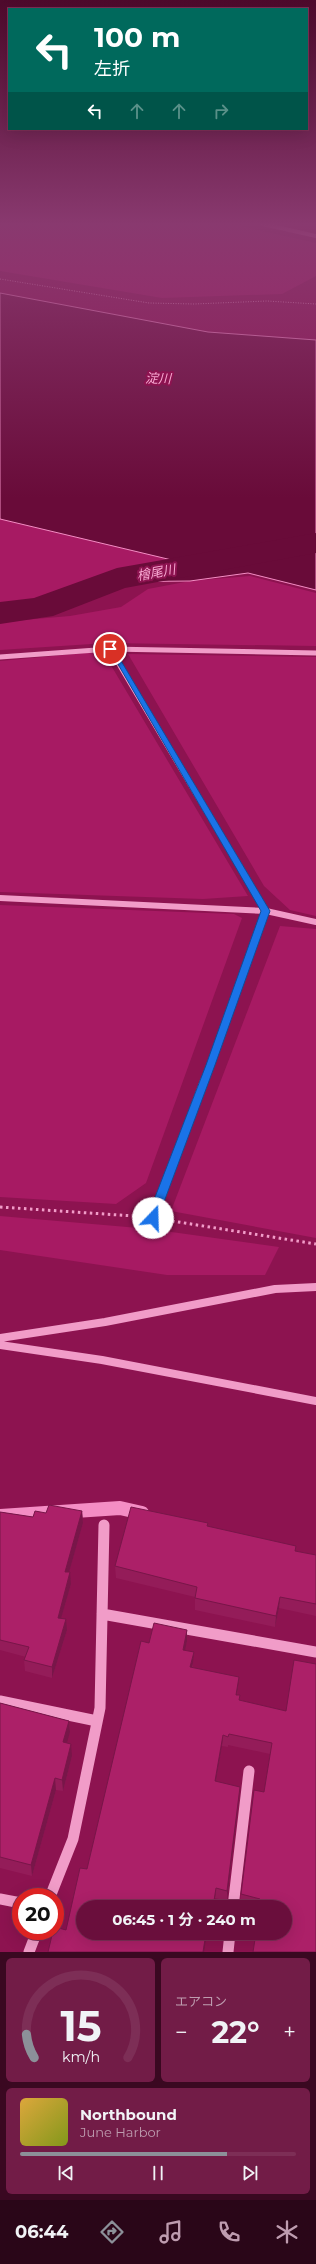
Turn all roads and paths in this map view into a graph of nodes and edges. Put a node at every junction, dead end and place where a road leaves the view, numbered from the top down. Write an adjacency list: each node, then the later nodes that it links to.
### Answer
1 (110, 649): 2 (street); 3 (street); 5 (street)
2 (316, 653)
3 (0, 657)
4 (0, 898): 5 (street)
5 (266, 911): 6 (street); 7 (street)
6 (316, 922)
7 (153, 1218)
8 (316, 1287): 9 (street)
9 (0, 1338)
10 (0, 1345): 11 (street)
11 (316, 1401)
12 (104, 1525): 13 (street)
13 (102, 1614): 14 (street); 16 (street)
14 (316, 1652)
15 (0, 1701): 16 (street)
16 (97, 1721): 18 (street)
17 (249, 1772): 20 (street)
18 (54, 1888)
19 (0, 1899): 21 (street)
20 (234, 1900)
21 (12, 1901)
22 (34, 1940): 24 (street)
23 (229, 1940): 25 (street)
24 (29, 1952)
25 (228, 1952)

